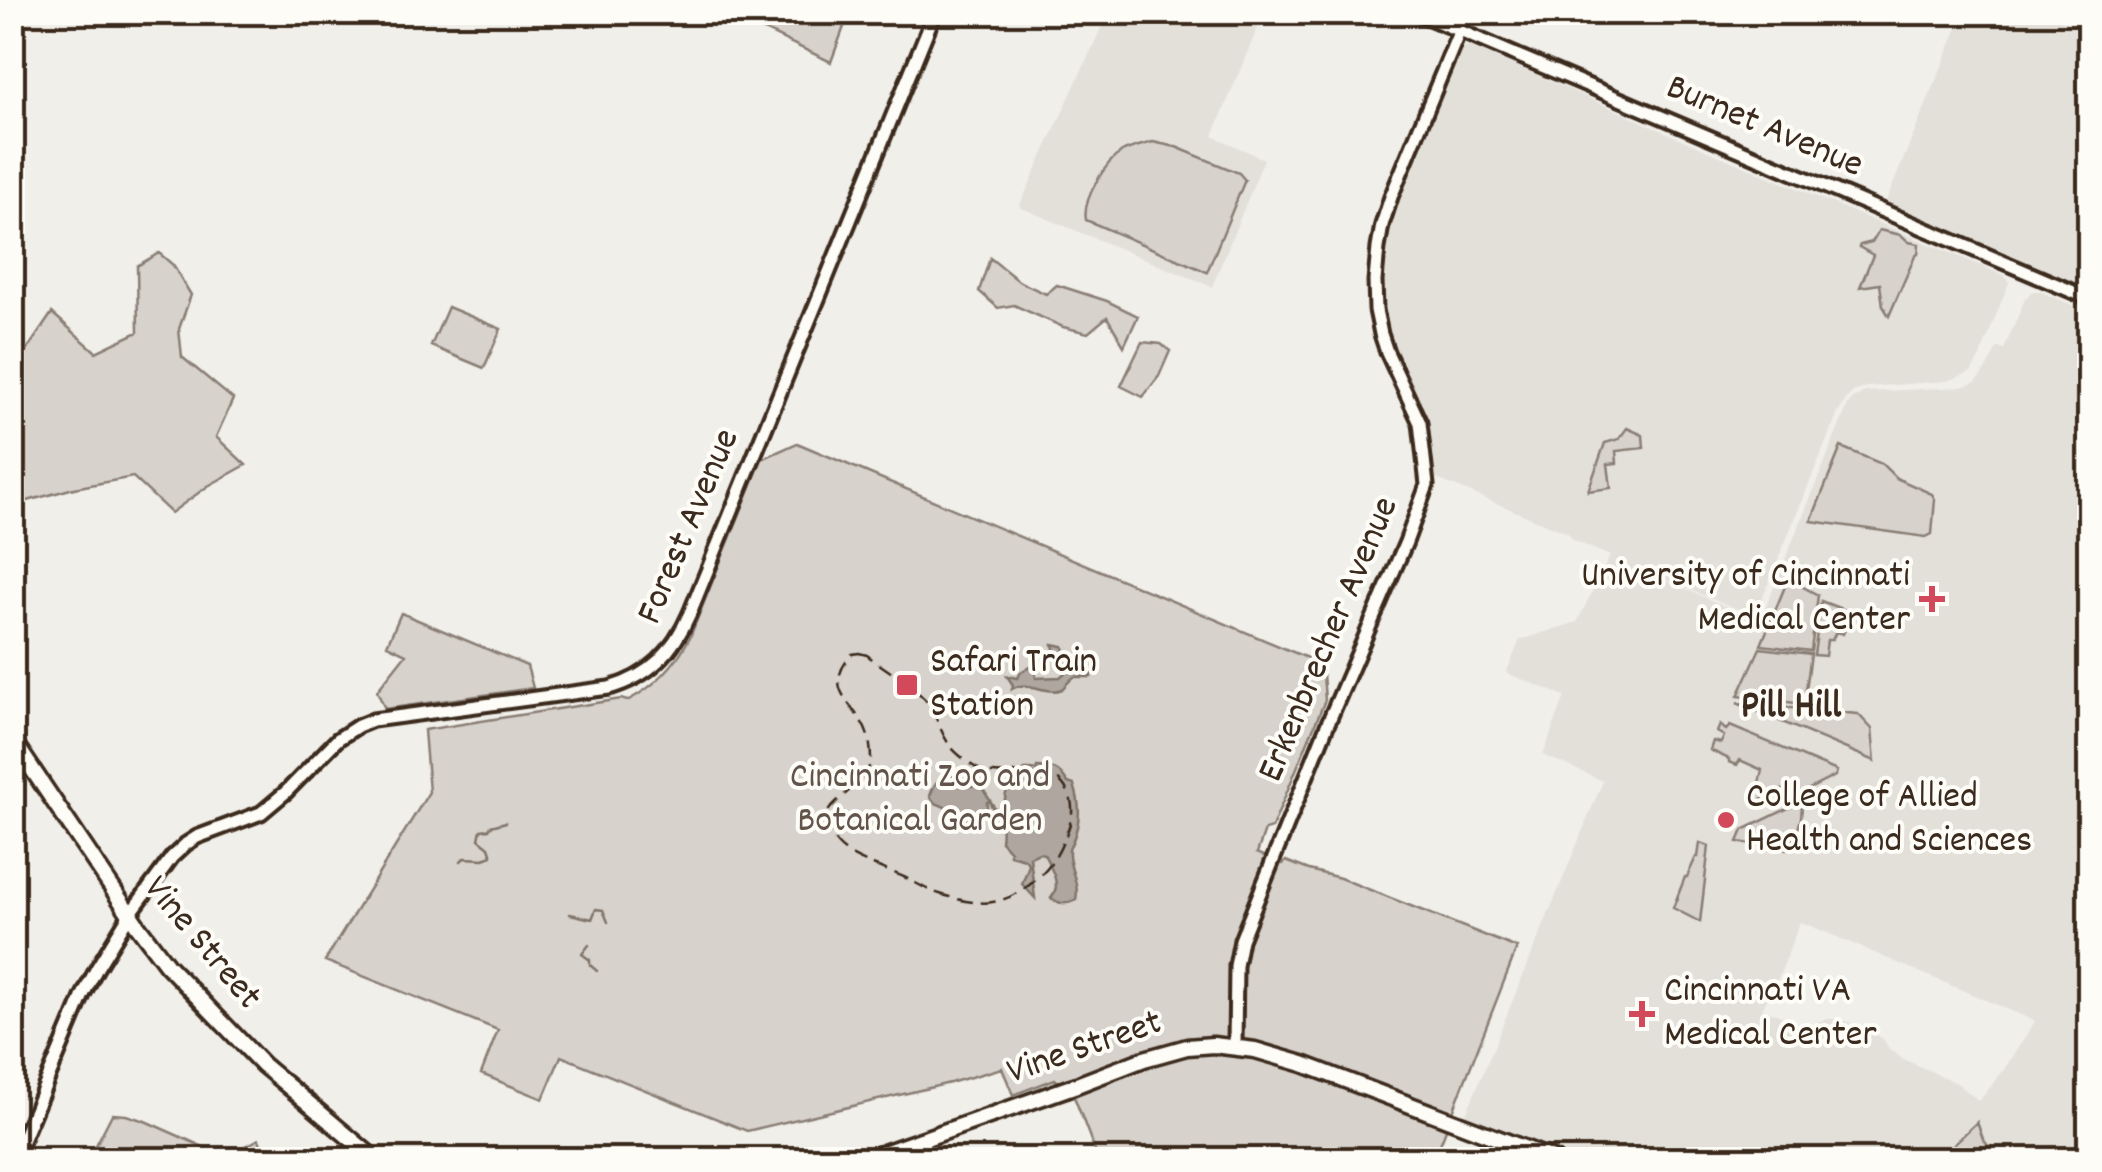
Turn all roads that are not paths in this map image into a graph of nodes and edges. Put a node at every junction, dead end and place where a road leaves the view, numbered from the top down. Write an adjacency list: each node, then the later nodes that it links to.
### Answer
1 (935, 12): 6 (street, Forest Avenue)
2 (1415, 12): 3 (street, Burnet Avenue)
3 (1460, 32): 4 (street, Burnet Avenue); 7 (street, Erkenbrecher Avenue)
4 (2090, 299)
5 (12, 738): 6 (main road, Vine Street)
6 (130, 914): 8 (street, Forest Avenue); 9 (main road, Vine Street)
7 (1235, 1046): 10 (main road, Vine Street); 11 (main road, Vine Street)
8 (14, 1160)
9 (376, 1160)
10 (864, 1160)
11 (1555, 1160)

